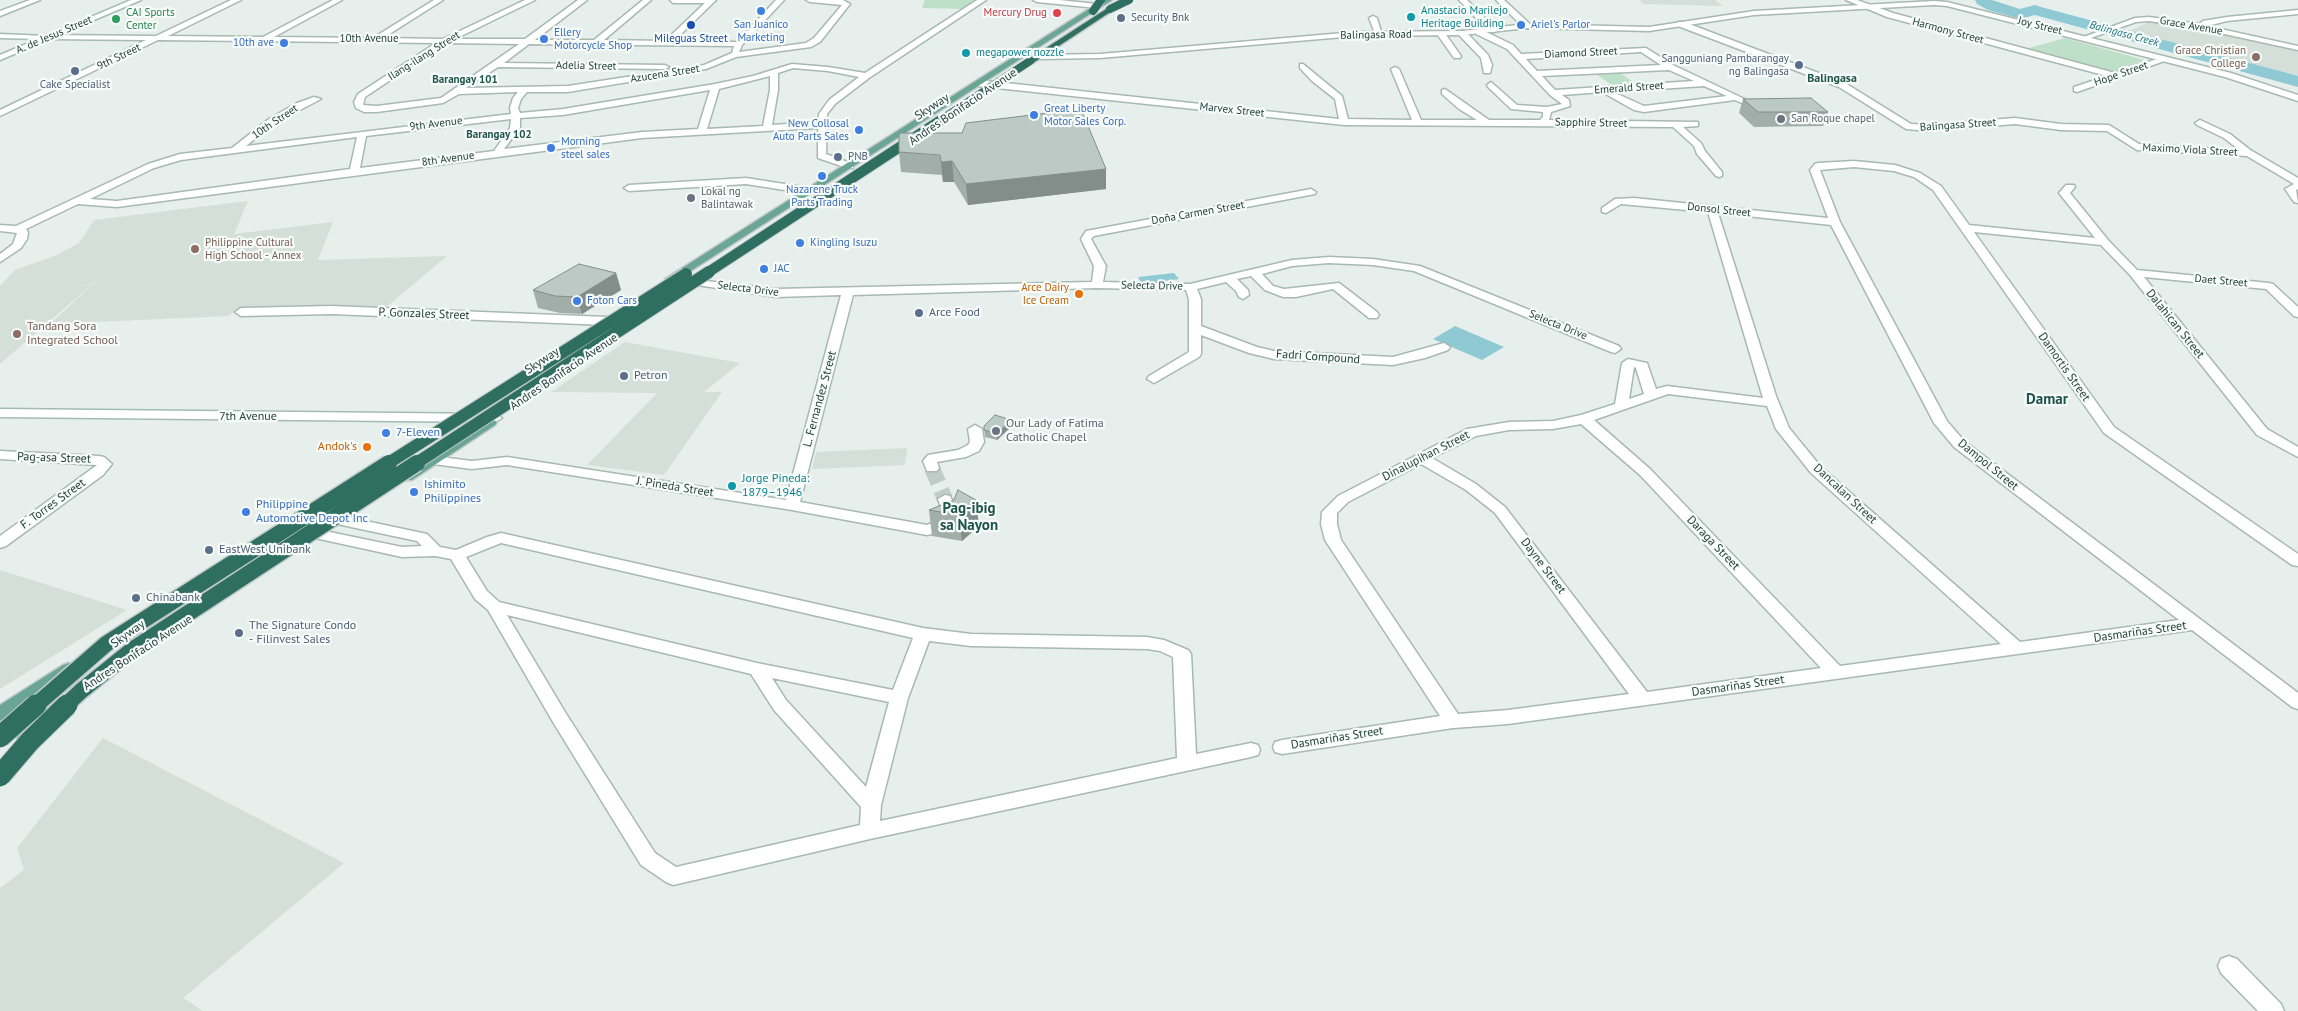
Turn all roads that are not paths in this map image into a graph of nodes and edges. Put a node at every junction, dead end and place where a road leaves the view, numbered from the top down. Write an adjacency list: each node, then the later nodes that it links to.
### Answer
1 (36, 0): 23 (street)
2 (137, 0): 36 (street, A. de Jesus Street)
3 (237, 0): 37 (street, 9th Street)
4 (338, 0): 39 (street)
5 (439, 0): 40 (street)
6 (531, 0): 41 (street, Ilang-ilang Street)
7 (583, 0): 42 (street)
8 (647, 0): 43 (street)
9 (712, 0): 18 (street); 44 (street)
10 (780, 0): 45 (street)
11 (810, 0): 48 (street, Azucena Street)
12 (982, 0): 63 (street)
13 (1037, 0): 20 (street)
14 (1126, 0): 20 (highway, Skyway, bridge); 50 (main road, Andres Bonifacio Avenue)
15 (1463, 0): 30 (street)
16 (1500, 0): 28 (street)
17 (1850, 0): 21 (street)
18 (673, 1)
19 (1946, 2): 21 (street, Harmony Street); 38 (street, Joy Street)
20 (1104, 4): 65 (main road, Andres Bonifacio Avenue); 162 (highway, Skyway, bridge); 177 (highway, Skyway, bridge)
21 (1862, 6): 27 (street, Balingasa Road); 64 (street, Harmony Street)
22 (2298, 12): 24 (street)
23 (0, 14)
24 (2266, 15): 26 (street); 29 (street)
25 (1373, 18): 32 (street)
26 (2290, 21)
27 (1681, 24): 28 (street, Balingasa Road); 94 (street, Balingasa Street)
28 (1527, 26): 30 (street, Balingasa Road)
29 (2200, 27): 38 (street, Grace Avenue); 46 (street, Grace Avenue)
30 (1492, 30): 31 (street, Balingasa Road)
31 (1479, 32): 33 (street, Balingasa Road); 51 (street)
32 (1379, 33): 34 (street, Balingasa Road); 50 (street, Balingasa Road)
33 (1462, 33): 34 (street, Balingasa Road); 60 (street)
34 (1441, 34): 49 (street)
35 (0, 36): 36 (street, 10th Avenue)
36 (50, 37): 37 (street, 10th Avenue); 52 (street, A. de Jesus Street)
37 (157, 38): 39 (street, 10th Avenue); 83 (street, 9th Street)
38 (2085, 38): 53 (street, Joy Street)
39 (265, 39): 40 (street, 10th Avenue)
40 (376, 40): 41 (street, 10th Avenue)
41 (446, 40): 42 (street, 10th Avenue); 73 (street, Ilang-ilang Street)
42 (527, 42): 43 (street, 10th Avenue); 54 (street)
43 (597, 42): 44 (street, 10th Avenue)
44 (667, 43): 45 (street, 10th Avenue)
45 (739, 44): 48 (street)
46 (2298, 48)
47 (1585, 53): 51 (street, Diamond Street); 57 (street, Diamond Street); 59 (street)
48 (734, 55): 56 (street, Azucena Street)
49 (1457, 56)
50 (1038, 57): 67 (main road, Andres Bonifacio Avenue)
51 (1518, 57): 62 (street)
52 (0, 58)
53 (2166, 59): 64 (street, Hope Street); 78 (street, Joy Street)
54 (496, 65): 56 (street, Adelia Street); 73 (street)
55 (1303, 66): 86 (street)
56 (706, 67): 74 (street, Azucena Street)
57 (1670, 67): 59 (street); 66 (street)
58 (1395, 69): 87 (street)
59 (1610, 70): 62 (street)
60 (1487, 71)
61 (774, 72): 63 (street, 9th Avenue); 70 (street, 9th Avenue); 93 (street)
62 (1535, 74): 76 (street)
63 (866, 76): 92 (street)
64 (2116, 76): 71 (street, Hope Street)
65 (978, 83): 67 (street, Marvex Street); 101 (main road, Andres Bonifacio Avenue)
66 (1704, 83): 69 (street, Emerald Street); 77 (street)
67 (996, 84): 86 (street, Marvex Street); 124 (main road, Andres Bonifacio Avenue)
68 (1491, 85): 82 (street)
69 (1654, 86): 72 (street, Emerald Street); 80 (street)
70 (715, 87): 84 (street, 9th Avenue); 95 (street)
71 (2077, 89)
72 (1604, 90): 76 (street, Emerald Street); 80 (street)
73 (457, 91): 74 (street, Azucena Street)
74 (524, 91): 84 (street)
75 (1445, 92): 85 (street)
76 (1553, 93): 82 (street)
77 (1736, 97): 80 (street); 81 (street)
78 (2298, 98)
79 (317, 99): 97 (street, 10th Street)
80 (1688, 104)
81 (1753, 105)
82 (1547, 110): 88 (street)
83 (0, 113)
84 (516, 116): 96 (street, 9th Avenue); 98 (street)
85 (1487, 121): 87 (street, Marvex Street); 88 (street, Sapphire Street)
86 (1344, 122): 87 (street, Marvex Street)
87 (1417, 122)
88 (1543, 122): 90 (street, Sapphire Street)
89 (2200, 123): 99 (street)
90 (1675, 124): 91 (street, Sapphire Street); 103 (street)
91 (1695, 124)
92 (822, 125): 93 (street, 8th Avenue); 101 (street)
93 (767, 128): 95 (street, 8th Avenue)
94 (2109, 128): 99 (street, Maximo Viola Street)
95 (702, 131): 98 (street, 8th Avenue)
96 (362, 134): 97 (street, 9th Avenue); 102 (street)
97 (235, 150): 111 (street, 9th Avenue)
98 (497, 153): 102 (street, 8th Avenue)
99 (2249, 153): 104 (street, Maximo Viola Street)
100 (1854, 164): 114 (street, Dampol Street); 116 (street, Damortis Street)
101 (850, 166): 108 (main road, Andres Bonifacio Avenue)
102 (354, 172): 111 (street, 8th Avenue)
103 (1719, 174)
104 (2298, 182)
105 (2298, 186): 110 (street)
106 (2070, 187): 118 (street, Dalahican Street)
107 (629, 188): 108 (street)
108 (810, 191): 122 (main road, Andres Bonifacio Avenue)
109 (1311, 192): 125 (street, Doña Carmen Street)
110 (2298, 200)
111 (75, 201): 117 (street, 9th Avenue)
112 (1712, 209): 113 (street, Donsol Street); 114 (street, Donsol Street); 138 (street, Dancalan Street)
113 (1606, 210)
114 (1836, 222): 160 (street, Dampol Street)
115 (0, 228): 117 (street)
116 (1967, 228): 118 (street); 158 (street, Damortis Street)
117 (18, 229): 119 (street)
118 (2104, 242): 121 (street, Dalahican Street)
119 (0, 258)
120 (1253, 271): 123 (street, Selecta Drive); 131 (street); 135 (street, Selecta Drive)
121 (2134, 273): 130 (street, Daet Street); 145 (street, Dalahican Street)
122 (672, 278): 124 (street, Selecta Drive); 132 (main road, Andres Bonifacio Avenue)
123 (1228, 278): 126 (street, Selecta Drive); 128 (street)
124 (700, 283): 127 (street, Selecta Drive); 142 (main road, Andres Bonifacio Avenue)
125 (1097, 285): 126 (street, Selecta Drive); 127 (street, Selecta Drive)
126 (1190, 287): 133 (street)
127 (848, 292): 152 (street, L. Fernandez Street)
128 (1243, 295)
129 (241, 312): 132 (street, P. Gonzales Street)
130 (2298, 313)
131 (1374, 315)
132 (607, 321): 141 (main road, Andres Bonifacio Avenue)
133 (1194, 328): 134 (street, Fadri Compound); 136 (street)
134 (1444, 347)
135 (1615, 349)
136 (1154, 379)
137 (1651, 395): 138 (street, Dinalupihan Street); 139 (street, Dinalupihan Street); 139 (street)
138 (1771, 403): 163 (street, Dancalan Street)
139 (1621, 406): 143 (street, Dinalupihan Street)
140 (0, 413): 141 (street, 7th Avenue)
141 (458, 418): 142 (street, 7th Avenue); 169 (main road, Andres Bonifacio Avenue)
142 (496, 418): 148 (main road, Andres Bonifacio Avenue)
143 (1584, 419): 147 (street, Dinalupihan Street); 165 (street, Daraga Street)
144 (975, 429): 150 (street)
145 (2298, 453)
146 (3, 457): 149 (street, Pag-asa Street)
147 (1420, 458): 167 (street, Dayne Street); 170 (street, Dinalupihan Street)
148 (433, 460): 152 (street, J. Pineda Street); 153 (main road, Andres Bonifacio Avenue)
149 (105, 464): 155 (street, F. Torres Street)
150 (932, 468)
151 (945, 499): 152 (street, J. Pineda Street)
152 (792, 505)
153 (342, 521): 154 (main road, Andres Bonifacio Avenue); 156 (street)
154 (320, 535): 156 (street); 173 (main road, Andres Bonifacio Avenue)
155 (0, 543)
156 (435, 551): 157 (street)
157 (457, 555): 159 (street); 161 (street)
158 (2298, 561)
159 (494, 606): 164 (street); 179 (street)
160 (2194, 624): 163 (street, Dasmariñas Street); 168 (street, Dampol Street)
161 (923, 634): 166 (street); 176 (street)
162 (106, 644): 171 (highway, bridge); 172 (highway, Skyway, bridge)
163 (2016, 648): 165 (street, Dasmariñas Street)
164 (757, 669): 166 (street); 178 (street)
165 (1836, 673): 167 (street, Dasmariñas Street)
166 (899, 698): 178 (street)
167 (1642, 698): 170 (street, Dasmariñas Street)
168 (2297, 700)
169 (0, 714)
170 (1453, 721): 174 (street, Dasmariñas Street)
171 (0, 723)
172 (0, 737)
173 (0, 743)
174 (1282, 747)
175 (1251, 750): 176 (street)
176 (1187, 763): 179 (street)
177 (0, 776)
178 (871, 805): 179 (street)
179 (870, 831)
180 (2229, 966): 181 (street)
181 (2273, 1011)

